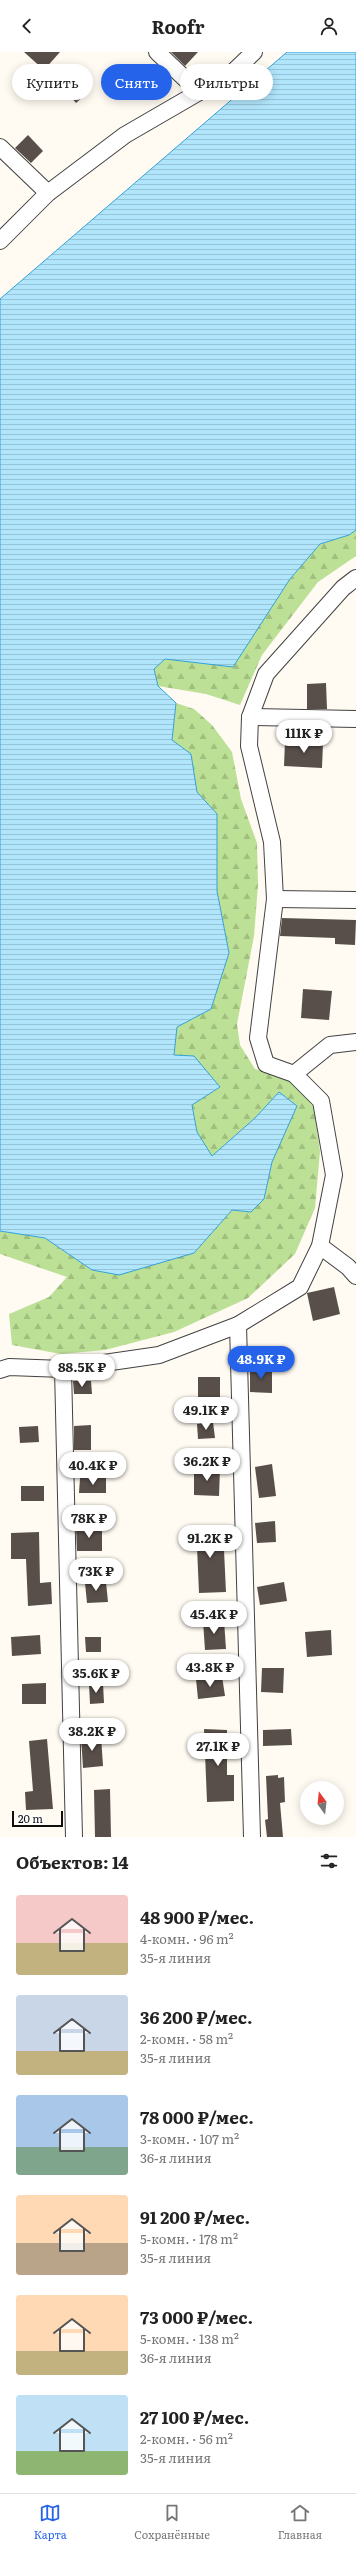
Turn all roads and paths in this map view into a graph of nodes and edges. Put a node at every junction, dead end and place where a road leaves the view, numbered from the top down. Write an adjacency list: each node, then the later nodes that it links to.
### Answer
1 (157, 52): 4 (street)
2 (254, 52): 3 (street)
3 (241, 64)
4 (180, 74)
5 (185, 100): 7 (street)
6 (0, 147): 7 (street)
7 (48, 193): 8 (street)
8 (0, 241)
9 (356, 578): 10 (street)
10 (250, 716): 11 (street); 12 (street)
11 (356, 719)
12 (275, 899): 13 (street); 15 (street)
13 (356, 900)
14 (356, 1042): 15 (street)
15 (294, 1074): 16 (street)
16 (320, 1246): 17 (street); 18 (street)
17 (353, 1269)
18 (238, 1325): 19 (street); 22 (street)
19 (63, 1369): 20 (street); 21 (street)
20 (0, 1370)
21 (74, 1837)
22 (252, 1837)

